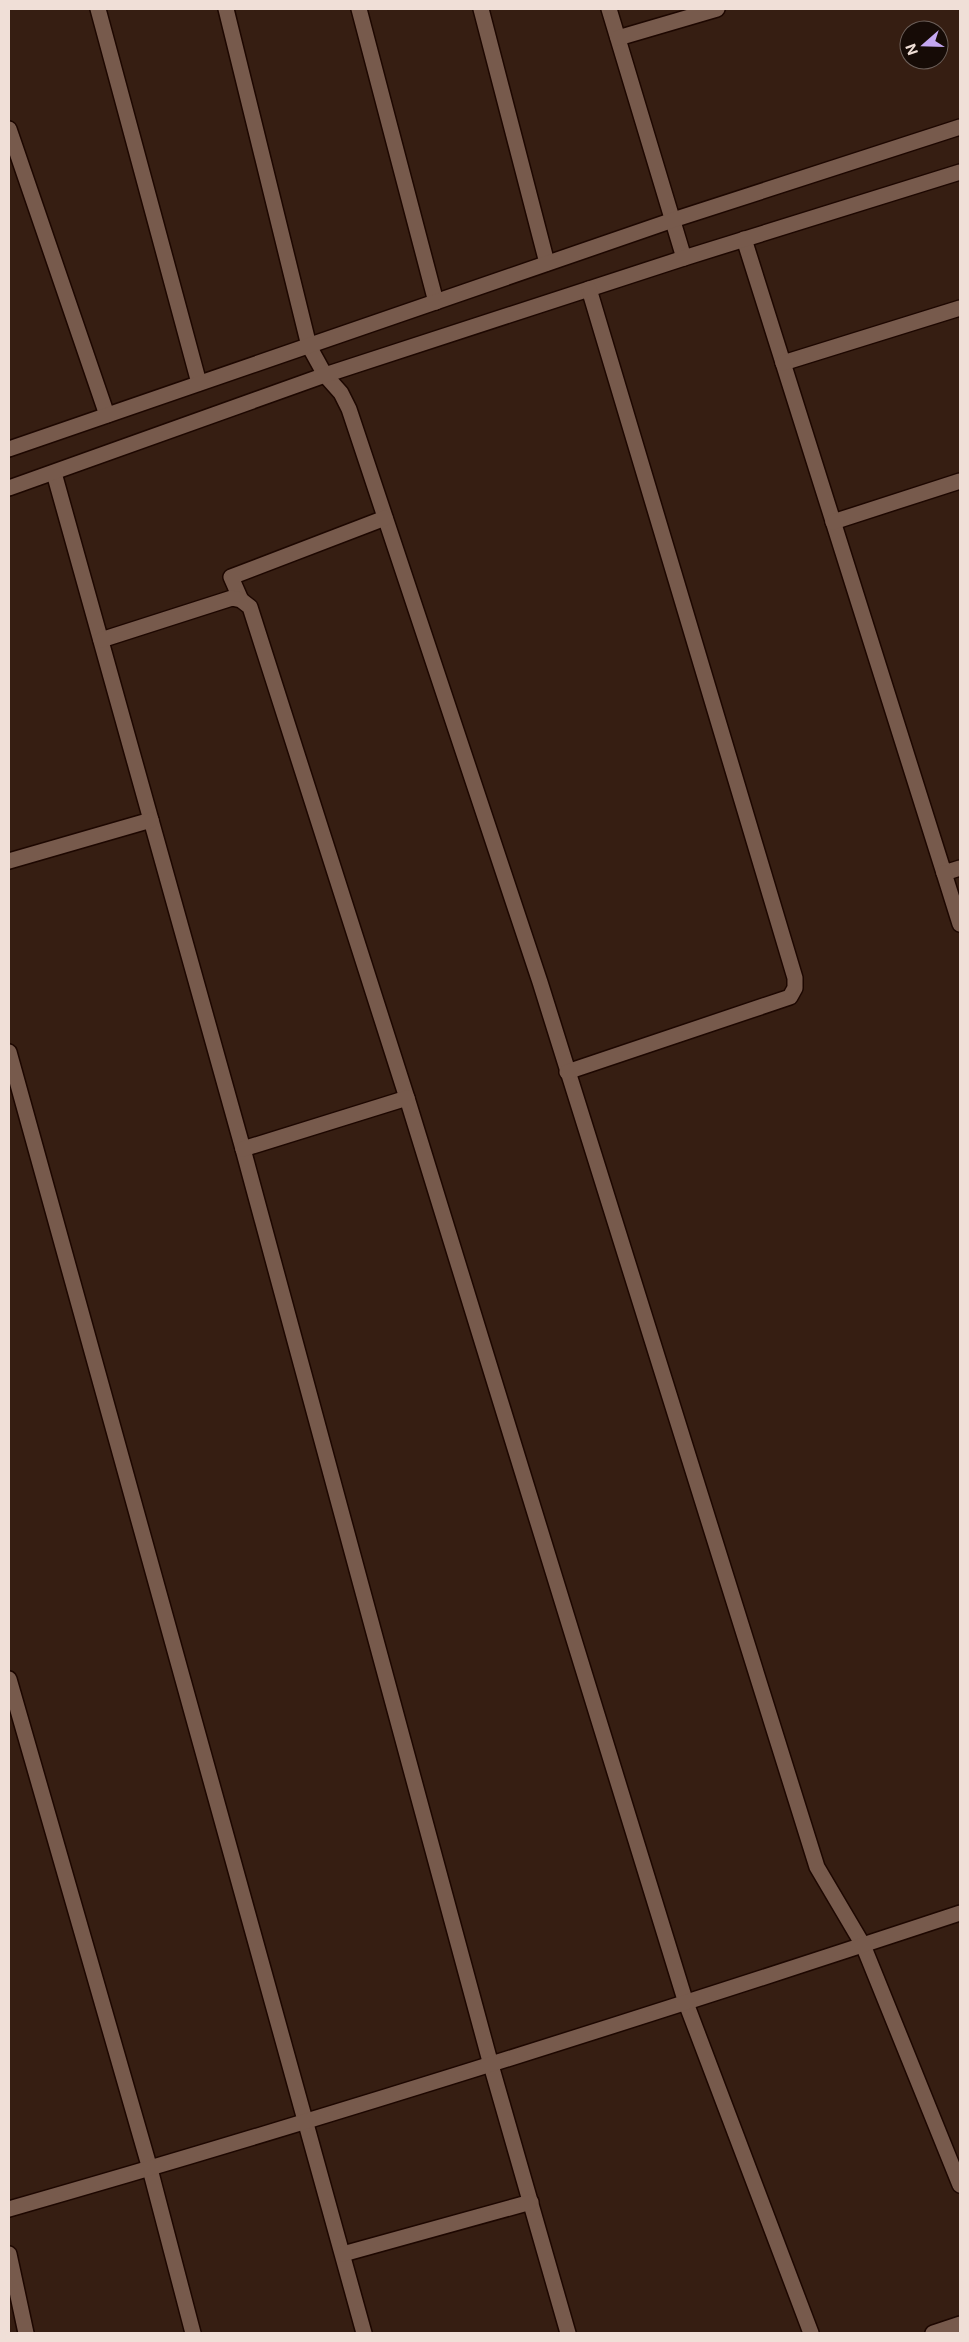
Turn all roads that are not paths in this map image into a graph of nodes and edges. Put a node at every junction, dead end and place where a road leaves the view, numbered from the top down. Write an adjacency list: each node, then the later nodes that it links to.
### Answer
1 (98, 9): 21 (street)
2 (226, 9): 18 (street)
3 (359, 9): 16 (street)
4 (481, 9): 14 (street)
5 (609, 9): 7 (street)
6 (717, 9): 7 (street)
7 (618, 38): 11 (street)
8 (960, 126): 11 (street)
9 (9, 129): 22 (street)
10 (960, 172): 12 (street)
11 (673, 220): 13 (street); 14 (street)
12 (744, 239): 13 (street); 19 (street)
13 (684, 258): 15 (street)
14 (547, 263): 16 (street)
15 (589, 289): 20 (street); 37 (street)
16 (436, 302): 18 (street)
17 (960, 308): 19 (street)
18 (308, 346): 20 (street); 21 (street)
19 (783, 364): 28 (street)
20 (326, 375): 24 (street); 27 (street)
21 (199, 383): 22 (street)
22 (107, 415): 23 (street)
23 (9, 449)
24 (54, 473): 26 (street); 30 (street)
25 (960, 481): 28 (street)
26 (10, 484)
27 (385, 518): 29 (street); 37 (street)
28 (834, 522): 34 (street)
29 (242, 600): 30 (street); 38 (street)
30 (101, 640): 31 (street)
31 (151, 820): 32 (street); 39 (street)
32 (9, 861)
33 (960, 868): 34 (street)
34 (944, 873): 35 (street)
35 (960, 924)
36 (9, 1052): 45 (street)
37 (567, 1072): 42 (street)
38 (407, 1098): 39 (street); 43 (street)
39 (243, 1149): 44 (street)
40 (9, 1679): 46 (street)
41 (960, 1913): 42 (street)
42 (863, 1945): 43 (street); 47 (street)
43 (686, 2003): 44 (street); 57 (street)
44 (492, 2065): 45 (street); 48 (street)
45 (307, 2122): 46 (street); 51 (street)
46 (150, 2169): 49 (street); 54 (street)
47 (960, 2185)
48 (531, 2202): 51 (street); 56 (street)
49 (9, 2209)
50 (9, 2254): 53 (street)
51 (343, 2254): 55 (street)
52 (960, 2324): 58 (street)
53 (26, 2333)
54 (193, 2333)
55 (364, 2333)
56 (568, 2333)
57 (811, 2333)
58 (933, 2333)

